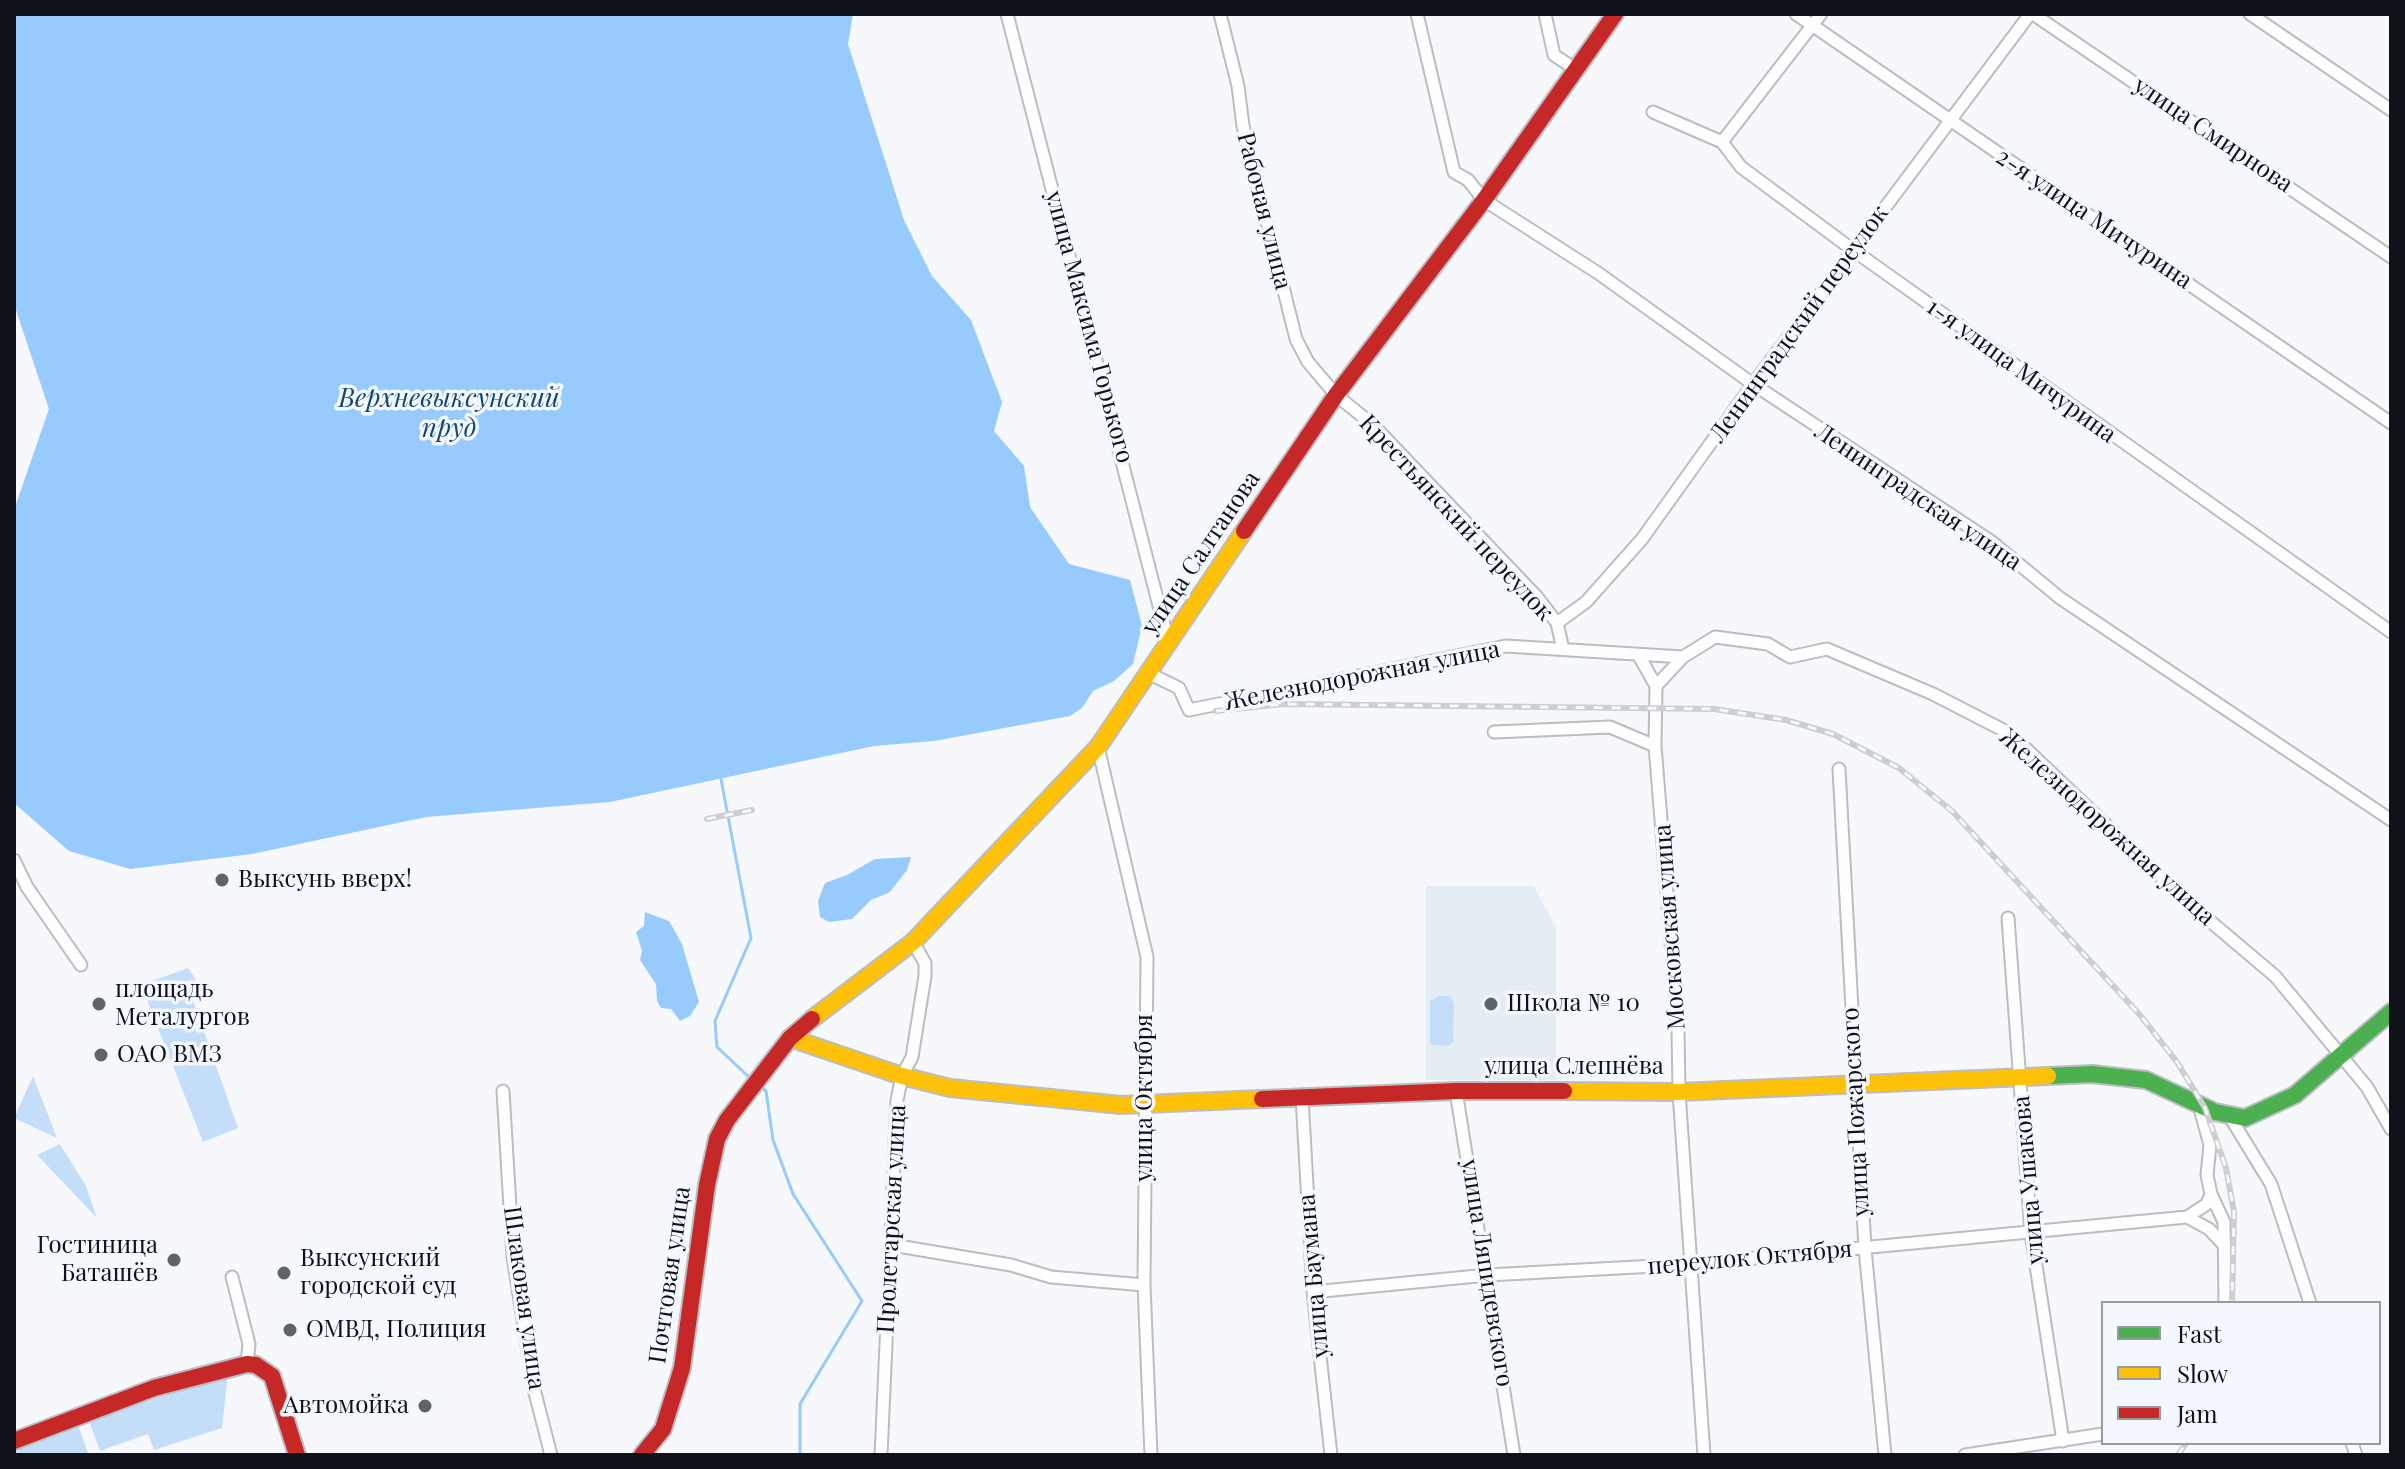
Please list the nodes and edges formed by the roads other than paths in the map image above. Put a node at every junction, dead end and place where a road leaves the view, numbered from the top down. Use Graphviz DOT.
graph roads {
  1 [pos="1007,14"];
  2 [pos="1220,14"];
  3 [pos="1417,14"];
  4 [pos="1545,14"];
  5 [pos="1615,14"];
  6 [pos="1796,14"];
  7 [pos="1821,14"];
  8 [pos="2031,14"];
  9 [pos="2250,14"];
  10 [pos="1812,25"];
  11 [pos="1575,69"];
  12 [pos="2391,110"];
  13 [pos="1653,112"];
  14 [pos="1949,120"];
  15 [pos="1722,142"];
  16 [pos="1484,200"];
  17 [pos="1853,250"];
  18 [pos="2391,257"];
  19 [pos="1753,384"];
  20 [pos="1336,395"];
  21 [pos="2391,423"];
  22 [pos="1557,623"];
  23 [pos="2391,632"];
  24 [pos="1168,641"];
  25 [pos="1563,649"];
  26 [pos="1639,656"];
  27 [pos="1683,657"];
  28 [pos="1150,674"];
  29 [pos="1656,686"];
  30 [pos="1494,732"];
  31 [pos="1655,746"];
  32 [pos="1098,747"];
  33 [pos="1839,769"];
  34 [pos="2391,820"];
  35 [pos="14,860"];
  36 [pos="14,886"];
  37 [pos="27,887"];
  38 [pos="2008,918"];
  39 [pos="913,942"];
  40 [pos="81,965"];
  41 [pos="2391,1012"];
  42 [pos="790,1038"];
  43 [pos="2340,1057"];
  44 [pos="768,1065"];
  45 [pos="902,1076"];
  46 [pos="2020,1077"];
  47 [pos="1854,1084"];
  48 [pos="503,1091"];
  49 [pos="1456,1091"];
  50 [pos="1679,1092"];
  51 [pos="1302,1097"];
  52 [pos="1144,1105"];
  53 [pos="2199,1105"];
  54 [pos="2230,1117"];
  55 [pos="2391,1129"];
  56 [pos="2211,1194"];
  57 [pos="2187,1217"];
  58 [pos="2031,1233"];
  59 [pos="892,1245"];
  60 [pos="2225,1246"];
  61 [pos="1865,1249"];
  62 [pos="1692,1264"];
  63 [pos="1488,1275"];
  64 [pos="232,1277"];
  65 [pos="1144,1285"];
  66 [pos="1313,1292"];
  67 [pos="2225,1301"];
  68 [pos="2309,1301"];
  69 [pos="247,1364"];
  70 [pos="2101,1434"];
  71 [pos="18,1437"];
  72 [pos="2063,1441"];
  73 [pos="297,1455"];
  74 [pos="551,1455"];
  75 [pos="642,1455"];
  76 [pos="881,1455"];
  77 [pos="1151,1455"];
  78 [pos="1331,1455"];
  79 [pos="1514,1455"];
  80 [pos="1704,1455"];
  81 [pos="1885,1455"];
  82 [pos="1965,1455"];
  1 -- 24 [label="street, улица Максима Горького"];
  2 -- 20 [label="street, Рабочая улица"];
  3 -- 16 [label="street, Ленинградская улица"];
  4 -- 11 [label="street"];
  5 -- 11 [label="street, улица Салтанова"];
  6 -- 10 [label="street, 2-я улица Мичурина"];
  7 -- 10 [label="street"];
  8 -- 14 [label="street, Ленинградский переулок"];
  8 -- 18 [label="street, улица Смирнова"];
  9 -- 12 [label="street"];
  10 -- 14 [label="street, 2-я улица Мичурина"];
  10 -- 15 [label="street"];
  11 -- 16 [label="street, улица Салтанова"];
  13 -- 15 [label="street, 1-я улица Мичурина"];
  14 -- 17 [label="street, Ленинградский переулок"];
  14 -- 21 [label="street, 2-я улица Мичурина"];
  15 -- 17 [label="street, 1-я улица Мичурина"];
  16 -- 19 [label="street, Ленинградская улица"];
  16 -- 20 [label="street, улица Салтанова"];
  17 -- 19 [label="street, Ленинградский переулок"];
  17 -- 23 [label="street, 1-я улица Мичурина"];
  19 -- 22 [label="street, Ленинградский переулок"];
  19 -- 34 [label="street, Ленинградская улица"];
  20 -- 22 [label="street, Крестьянский переулок"];
  20 -- 24 [label="street, улица Салтанова"];
  22 -- 25 [label="street, Крестьянский переулок"];
  24 -- 28 [label="street, улица Салтанова"];
  25 -- 26 [label="street, Железнодорожная улица"];
  25 -- 28 [label="street, Железнодорожная улица"];
  26 -- 27 [label="street, Железнодорожная улица"];
  26 -- 29 [label="street"];
  27 -- 29 [label="street"];
  27 -- 43 [label="street, Железнодорожная улица"];
  28 -- 32 [label="street, улица Салтанова"];
  29 -- 31 [label="street, Московская улица"];
  30 -- 31 [label="street"];
  31 -- 50 [label="street, Московская улица"];
  32 -- 39 [label="street, улица Салтанова"];
  32 -- 52 [label="street, улица Октября"];
  33 -- 47 [label="street, улица Пожарского"];
  35 -- 37 [label="street"];
  36 -- 37 [label="street"];
  37 -- 40 [label="street"];
  38 -- 46 [label="street, улица Ушакова"];
  39 -- 42 [label="street, улица Салтанова"];
  39 -- 45 [label="street, Пролетарская улица"];
  41 -- 43 [label="street"];
  42 -- 44 [label="street, улица Салтанова"];
  42 -- 45 [label="street, улица Слепнёва"];
  43 -- 54 [label="street"];
  43 -- 55 [label="street, Железнодорожная улица"];
  44 -- 75 [label="street, Почтовая улица"];
  45 -- 52 [label="street, улица Слепнёва"];
  45 -- 59 [label="street, Пролетарская улица"];
  46 -- 47 [label="street, улица Слепнёва"];
  46 -- 53 [label="street, улица Слепнёва"];
  46 -- 58 [label="street, улица Ушакова"];
  47 -- 50 [label="street, улица Слепнёва"];
  47 -- 61 [label="street, улица Пожарского"];
  48 -- 74 [label="street, Шлаковая улица"];
  49 -- 50 [label="street, улица Слепнёва"];
  49 -- 51 [label="street, улица Слепнёва"];
  49 -- 63 [label="street, улица Ляпидевского"];
  50 -- 62 [label="street, Московская улица"];
  51 -- 52 [label="street, улица Слепнёва"];
  51 -- 66 [label="street, улица Баумана"];
  52 -- 65 [label="street, улица Октября"];
  53 -- 54 [label="street, улица Слепнёва"];
  53 -- 56 [label="street"];
  54 -- 68 [label="street"];
  56 -- 57 [label="street"];
  56 -- 60 [label="street"];
  57 -- 58 [label="street, переулок Октября"];
  57 -- 60 [label="street"];
  58 -- 61 [label="street, переулок Октября"];
  58 -- 72 [label="street, улица Ушакова"];
  59 -- 65 [label="street"];
  59 -- 76 [label="street, Пролетарская улица"];
  60 -- 67 [label="street"];
  61 -- 62 [label="street, переулок Октября"];
  61 -- 81 [label="street, улица Пожарского"];
  62 -- 63 [label="street, переулок Октября"];
  62 -- 80 [label="street, Московская улица"];
  63 -- 66 [label="street, переулок Октября"];
  63 -- 79 [label="street, улица Ляпидевского"];
  64 -- 69 [label="street"];
  65 -- 77 [label="street, улица Октября"];
  66 -- 78 [label="street, улица Баумана"];
  69 -- 71 [label="street"];
  69 -- 73 [label="street"];
  70 -- 72 [label="street"];
  72 -- 82 [label="street"];
}
